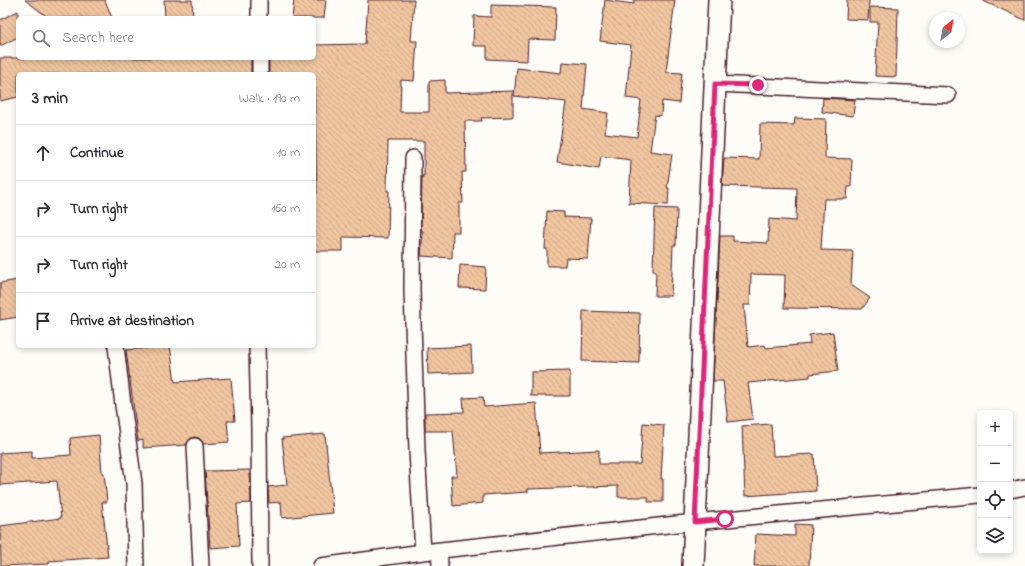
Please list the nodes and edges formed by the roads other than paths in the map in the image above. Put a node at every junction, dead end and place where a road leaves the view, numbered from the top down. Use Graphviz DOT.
graph roads {
  1 [pos="259,0"];
  2 [pos="719,0"];
  3 [pos="259,16"];
  4 [pos="260,60"];
  5 [pos="260,72"];
  6 [pos="715,84"];
  7 [pos="948,95"];
  8 [pos="413,158"];
  9 [pos="116,348"];
  10 [pos="256,348"];
  11 [pos="195,446"];
  12 [pos="1025,487"];
  13 [pos="1013,489"];
  14 [pos="977,496"];
  15 [pos="695,522"];
  16 [pos="423,552"];
  17 [pos="439,559"];
  18 [pos="136,566"];
  19 [pos="201,566"];
  20 [pos="260,566"];
  21 [pos="321,566"];
  22 [pos="693,566"];
  1 -- 3 [label="street"];
  2 -- 6 [label="main road"];
  4 -- 5 [label="street"];
  6 -- 7 [label="street"];
  6 -- 15 [label="main road"];
  8 -- 16 [label="street"];
  9 -- 18 [label="street"];
  10 -- 20 [label="street"];
  11 -- 19 [label="street"];
  12 -- 13 [label="street"];
  14 -- 15 [label="street"];
  15 -- 17 [label="street"];
  15 -- 22 [label="main road"];
  16 -- 17 [label="street"];
  16 -- 21 [label="street"];
}
